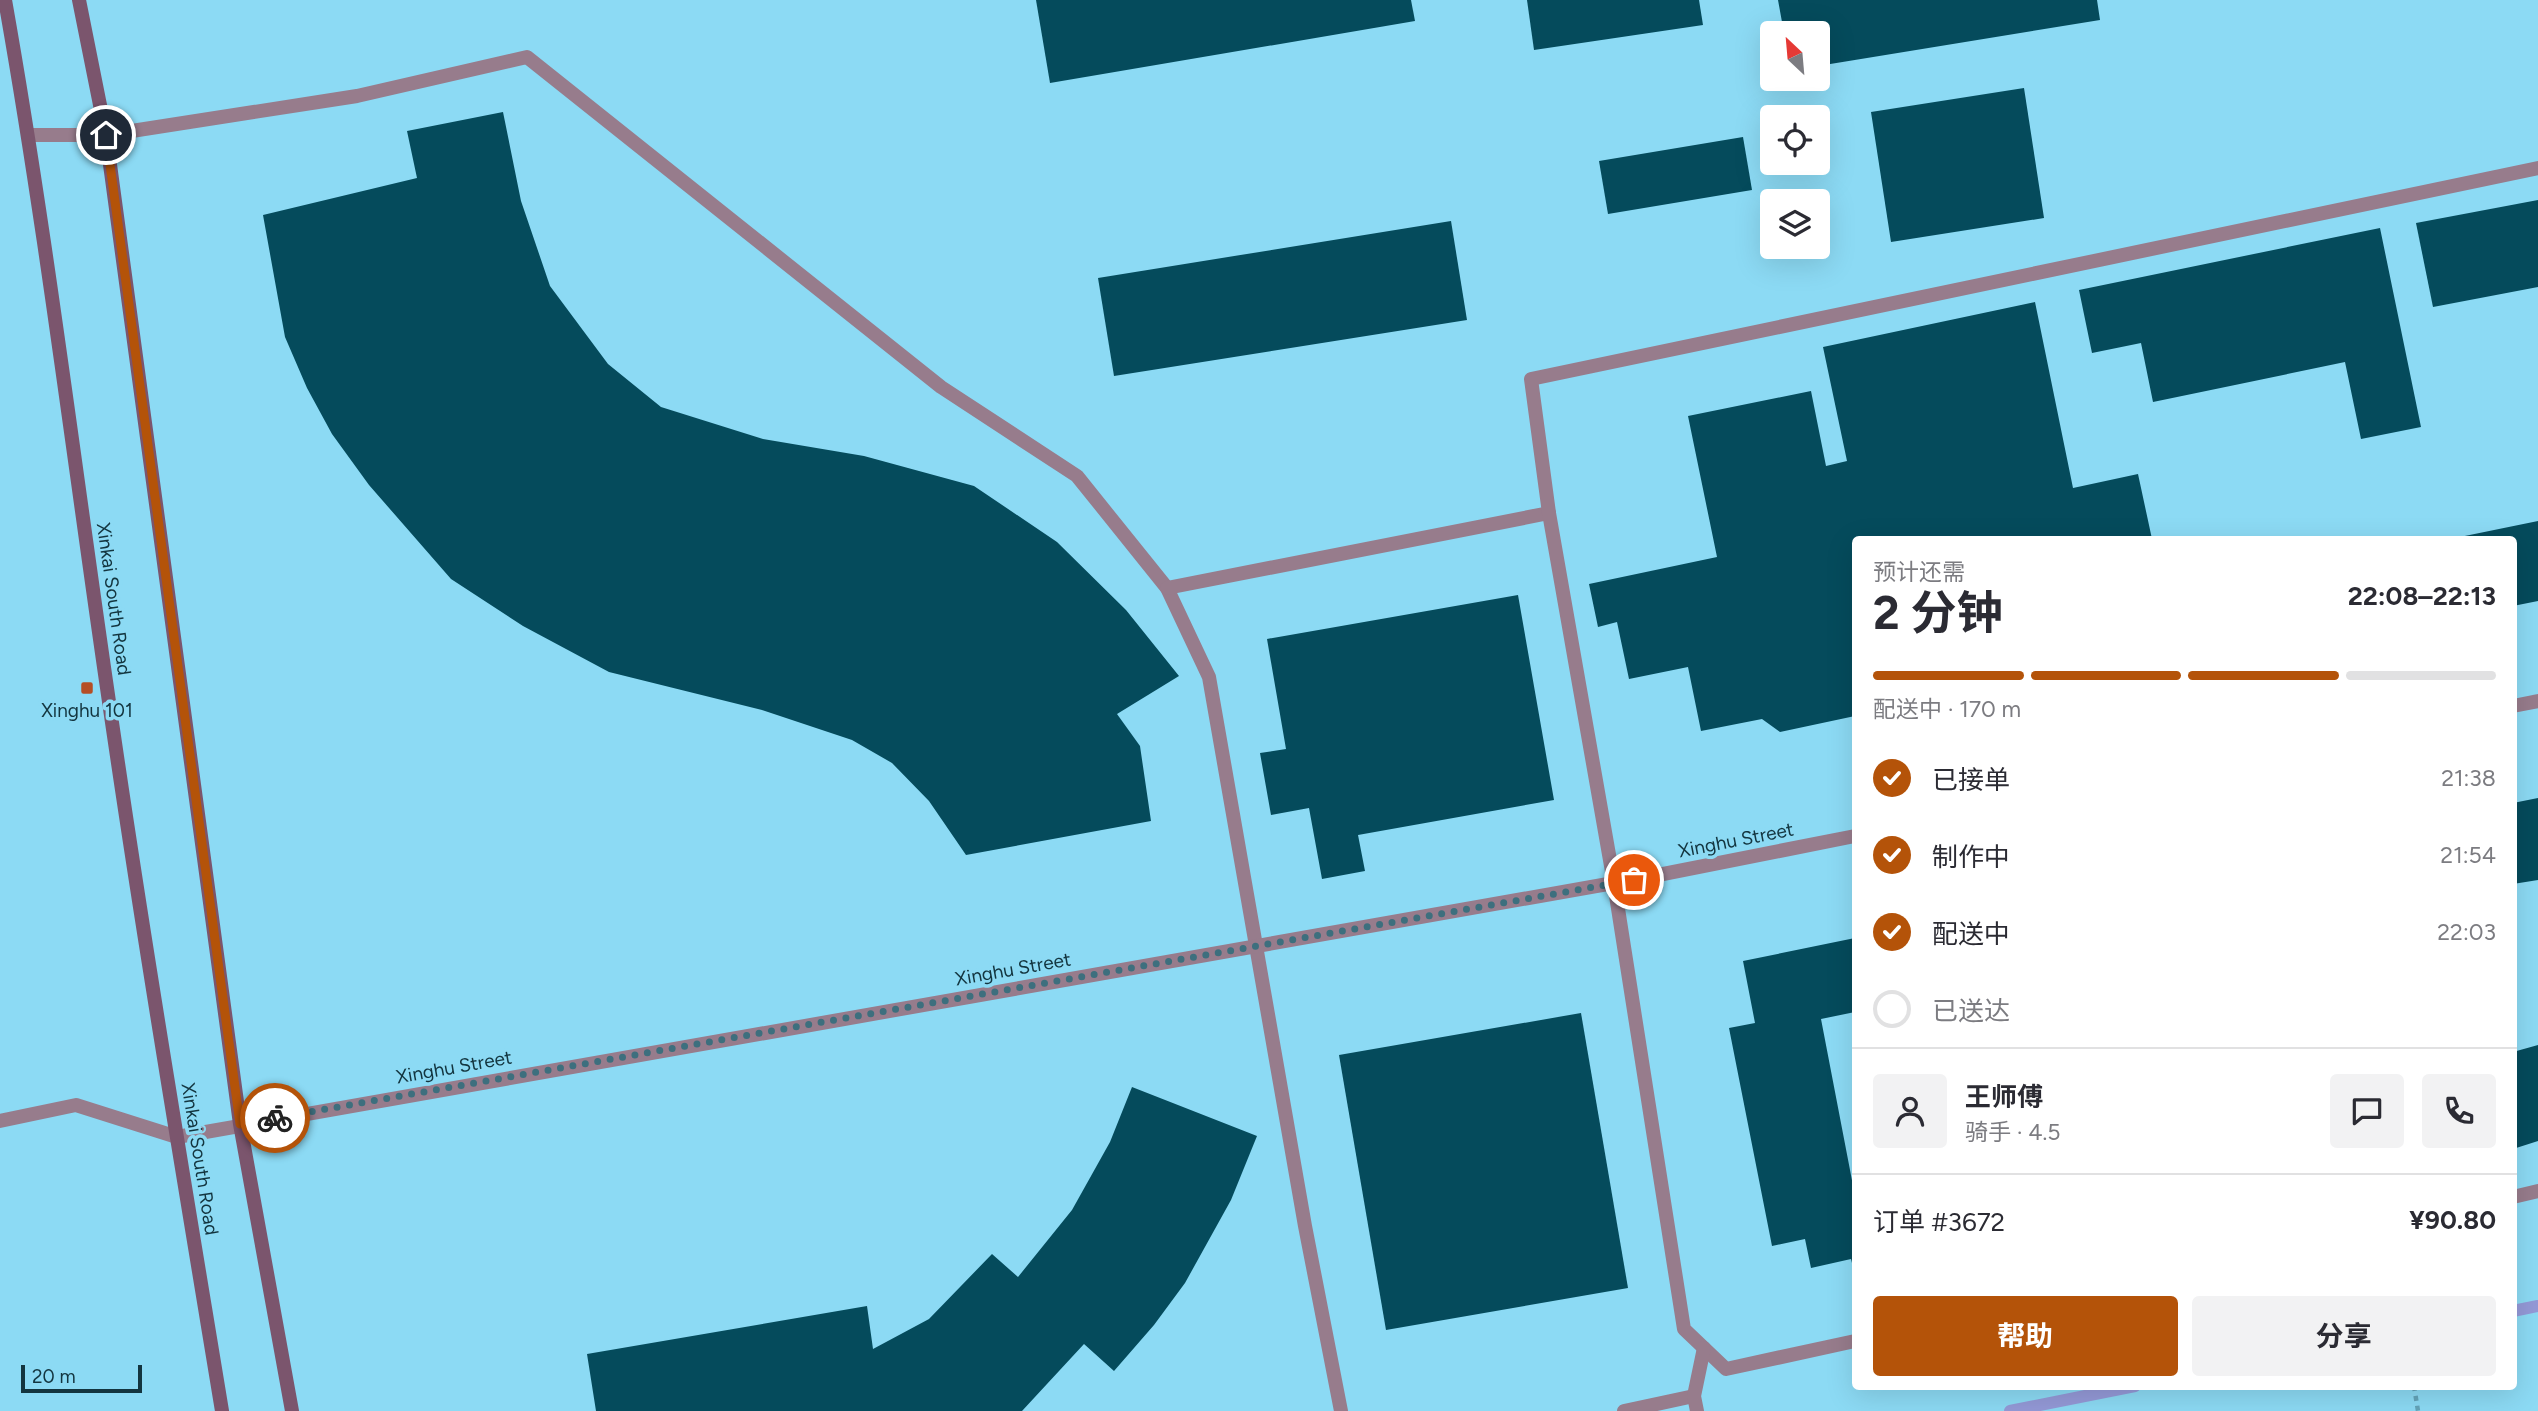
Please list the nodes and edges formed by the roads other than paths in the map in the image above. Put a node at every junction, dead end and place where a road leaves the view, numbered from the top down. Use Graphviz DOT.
graph roads {
  1 [pos="5,0"];
  2 [pos="79,0"];
  3 [pos="29,135"];
  4 [pos="106,135"];
  5 [pos="2538,168"];
  6 [pos="1549,513"];
  7 [pos="1167,588"];
  8 [pos="2538,701"];
  9 [pos="2517,705"];
  10 [pos="1852,837"];
  11 [pos="1615,883"];
  12 [pos="1256,946"];
  13 [pos="0,1121"];
  14 [pos="240,1124"];
  15 [pos="177,1137"];
  16 [pos="2538,1191"];
  17 [pos="2517,1196"];
  18 [pos="1852,1342"];
  19 [pos="1704,1348"];
  20 [pos="1694,1396"];
  21 [pos="222,1411"];
  22 [pos="292,1411"];
  23 [pos="1341,1411"];
  24 [pos="1624,1411"];
  25 [pos="1698,1411"];
  1 -- 3 [label="main road, Xinkai South Road"];
  2 -- 4 [label="main road"];
  3 -- 4 [label="street"];
  3 -- 15 [label="main road, Xinkai South Road"];
  4 -- 7 [label="street"];
  4 -- 14 [label="main road"];
  5 -- 6 [label="street"];
  6 -- 7 [label="street"];
  6 -- 11 [label="street"];
  7 -- 12 [label="street"];
  8 -- 9 [label="street"];
  10 -- 11 [label="street, Xinghu Street"];
  11 -- 12 [label="street, Xinghu Street"];
  11 -- 19 [label="street"];
  12 -- 14 [label="street, Xinghu Street"];
  12 -- 23 [label="street"];
  13 -- 15 [label="street"];
  14 -- 15 [label="street, Xinghu Street"];
  14 -- 22 [label="main road"];
  15 -- 21 [label="main road, Xinkai South Road"];
  16 -- 17 [label="street"];
  18 -- 19 [label="street"];
  19 -- 20 [label="street"];
  20 -- 24 [label="street"];
  20 -- 25 [label="street"];
}
